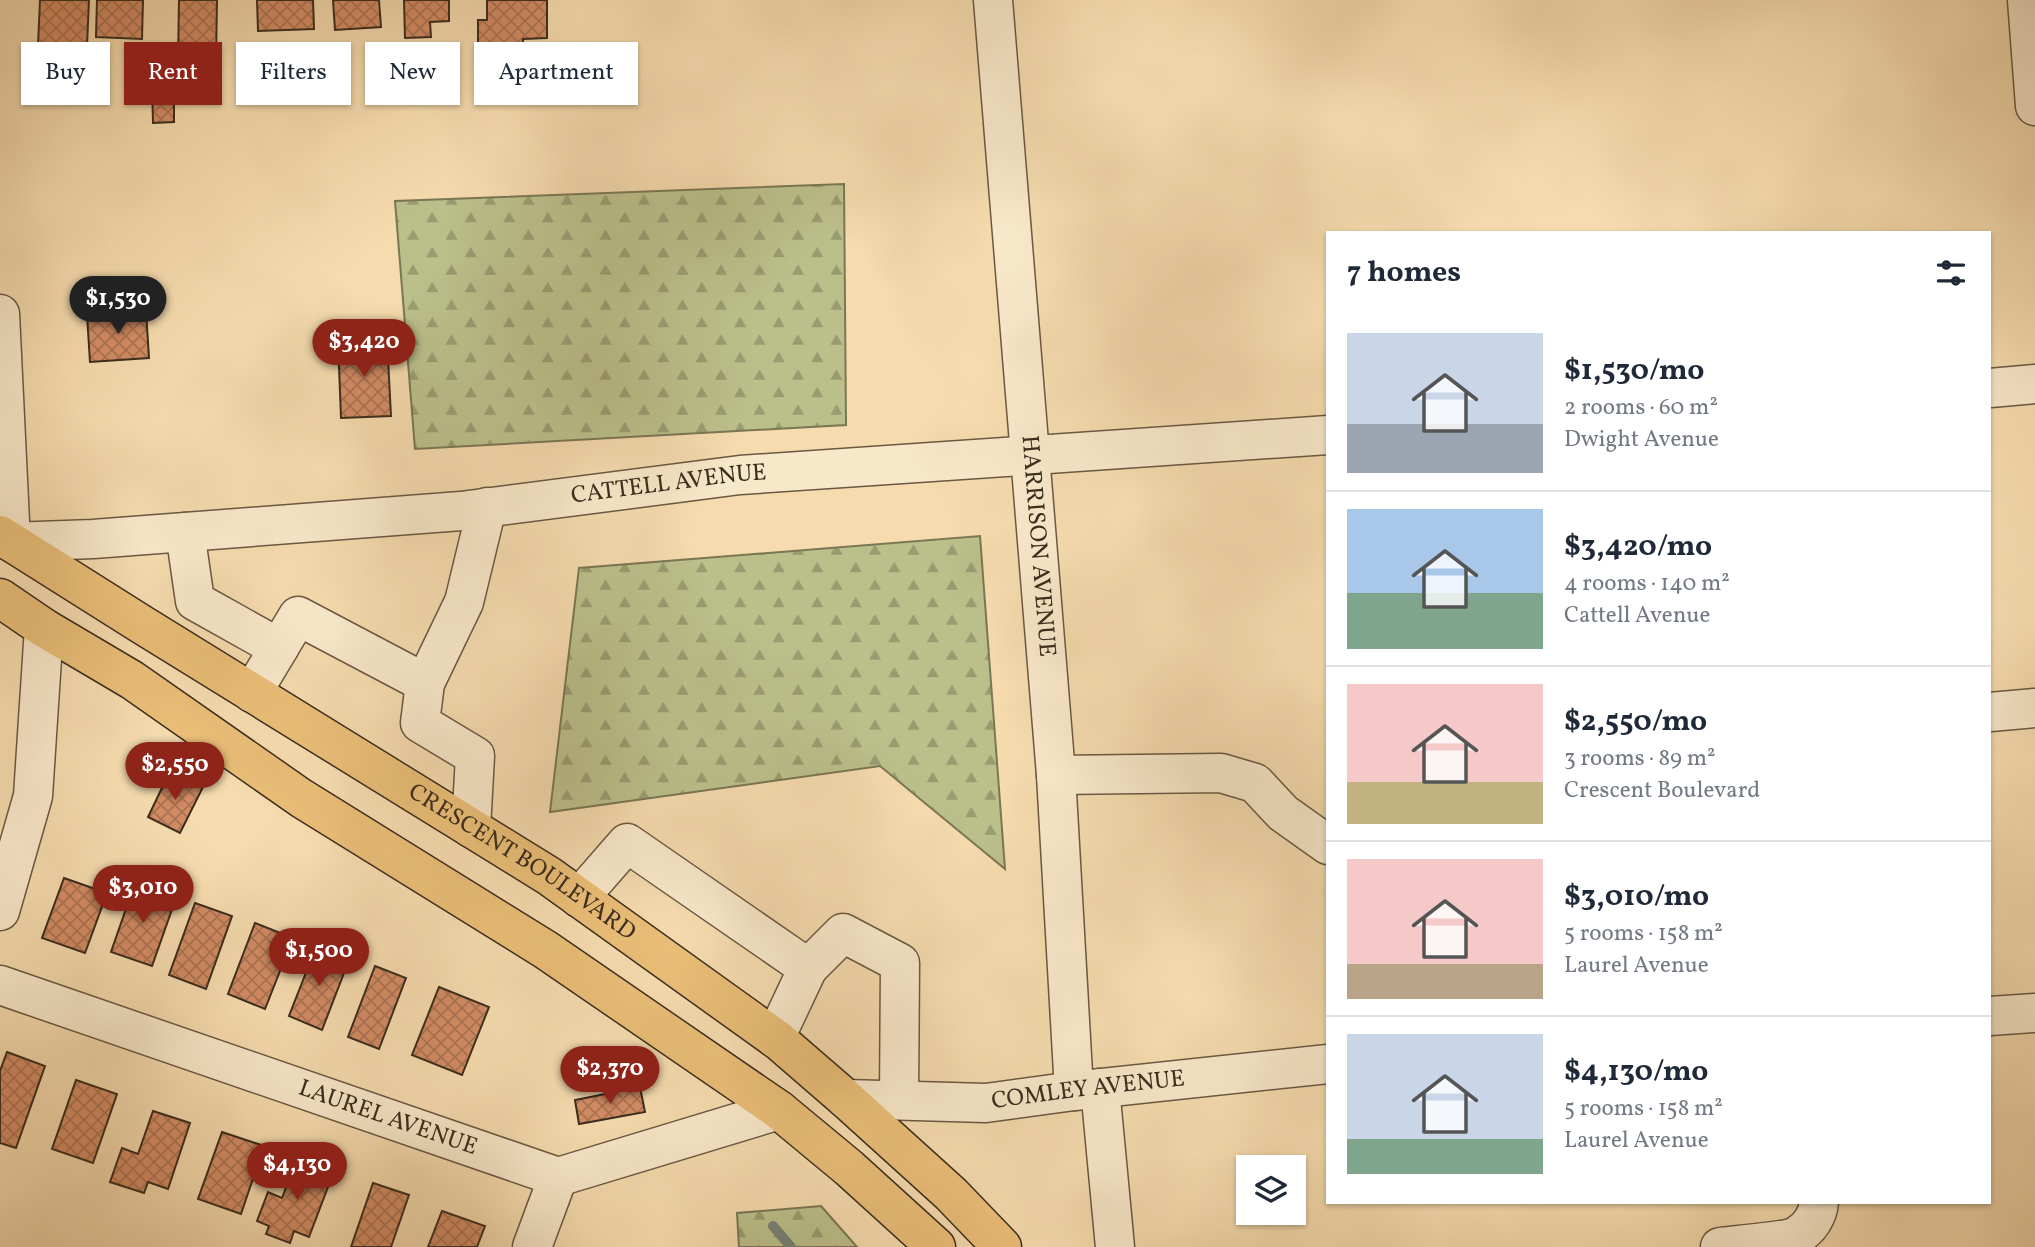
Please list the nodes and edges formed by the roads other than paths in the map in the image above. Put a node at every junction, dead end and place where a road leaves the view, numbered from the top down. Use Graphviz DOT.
graph roads {
  1 [pos="993,0"];
  2 [pos="2027,0"];
  3 [pos="2035,106"];
  4 [pos="0,314"];
  5 [pos="2035,384"];
  6 [pos="1991,388"];
  7 [pos="1326,435"];
  8 [pos="1029,455"];
  9 [pos="487,508"];
  10 [pos="185,533"];
  11 [pos="5,538"];
  12 [pos="0,598"];
  13 [pos="44,628"];
  14 [pos="279,648"];
  15 [pos="425,683"];
  16 [pos="252,693"];
  17 [pos="2035,708"];
  18 [pos="1991,712"];
  19 [pos="1056,775"];
  20 [pos="471,828"];
  21 [pos="1326,844"];
  22 [pos="579,898"];
  23 [pos="0,911"];
  24 [pos="808,968"];
  25 [pos="0,985"];
  26 [pos="2035,1013"];
  27 [pos="1991,1016"];
  28 [pos="775,1038"];
  29 [pos="1326,1064"];
  30 [pos="1087,1090"];
  31 [pos="846,1098"];
  32 [pos="899,1100"];
  33 [pos="779,1110"];
  34 [pos="558,1177"];
  35 [pos="1819,1204"];
  36 [pos="532,1247"];
  37 [pos="936,1247"];
  38 [pos="1002,1247"];
  39 [pos="1115,1247"];
  40 [pos="1720,1247"];
  1 -- 8 [label="street, HARRISON AVENUE"];
  2 -- 3 [label="street"];
  4 -- 11 [label="street"];
  5 -- 6 [label="street"];
  7 -- 8 [label="street, CATTELL AVENUE"];
  8 -- 9 [label="street, CATTELL AVENUE"];
  8 -- 19 [label="street, HARRISON AVENUE"];
  9 -- 10 [label="street, CATTELL AVENUE"];
  9 -- 15 [label="street"];
  10 -- 11 [label="street, CATTELL AVENUE"];
  10 -- 14 [label="street"];
  11 -- 16 [label="highway, CRESCENT BOULEVARD"];
  12 -- 13 [label="highway"];
  13 -- 23 [label="street"];
  13 -- 33 [label="highway"];
  14 -- 15 [label="street"];
  14 -- 16 [label="street"];
  15 -- 20 [label="street"];
  16 -- 20 [label="highway, CRESCENT BOULEVARD"];
  17 -- 18 [label="street"];
  19 -- 21 [label="street"];
  19 -- 30 [label="street, HARRISON AVENUE"];
  20 -- 22 [label="highway, CRESCENT BOULEVARD"];
  22 -- 24 [label="street"];
  22 -- 28 [label="highway, CRESCENT BOULEVARD"];
  24 -- 28 [label="street"];
  24 -- 32 [label="street"];
  25 -- 34 [label="street, LAUREL AVENUE"];
  26 -- 27 [label="street"];
  28 -- 31 [label="highway, CRESCENT BOULEVARD"];
  29 -- 30 [label="street, COMLEY AVENUE"];
  30 -- 32 [label="street, COMLEY AVENUE"];
  30 -- 39 [label="street, HARRISON AVENUE"];
  31 -- 32 [label="street, COMLEY AVENUE"];
  31 -- 38 [label="highway, CRESCENT BOULEVARD"];
  33 -- 34 [label="street"];
  33 -- 37 [label="highway"];
  34 -- 36 [label="street"];
  35 -- 40 [label="street"];
}
